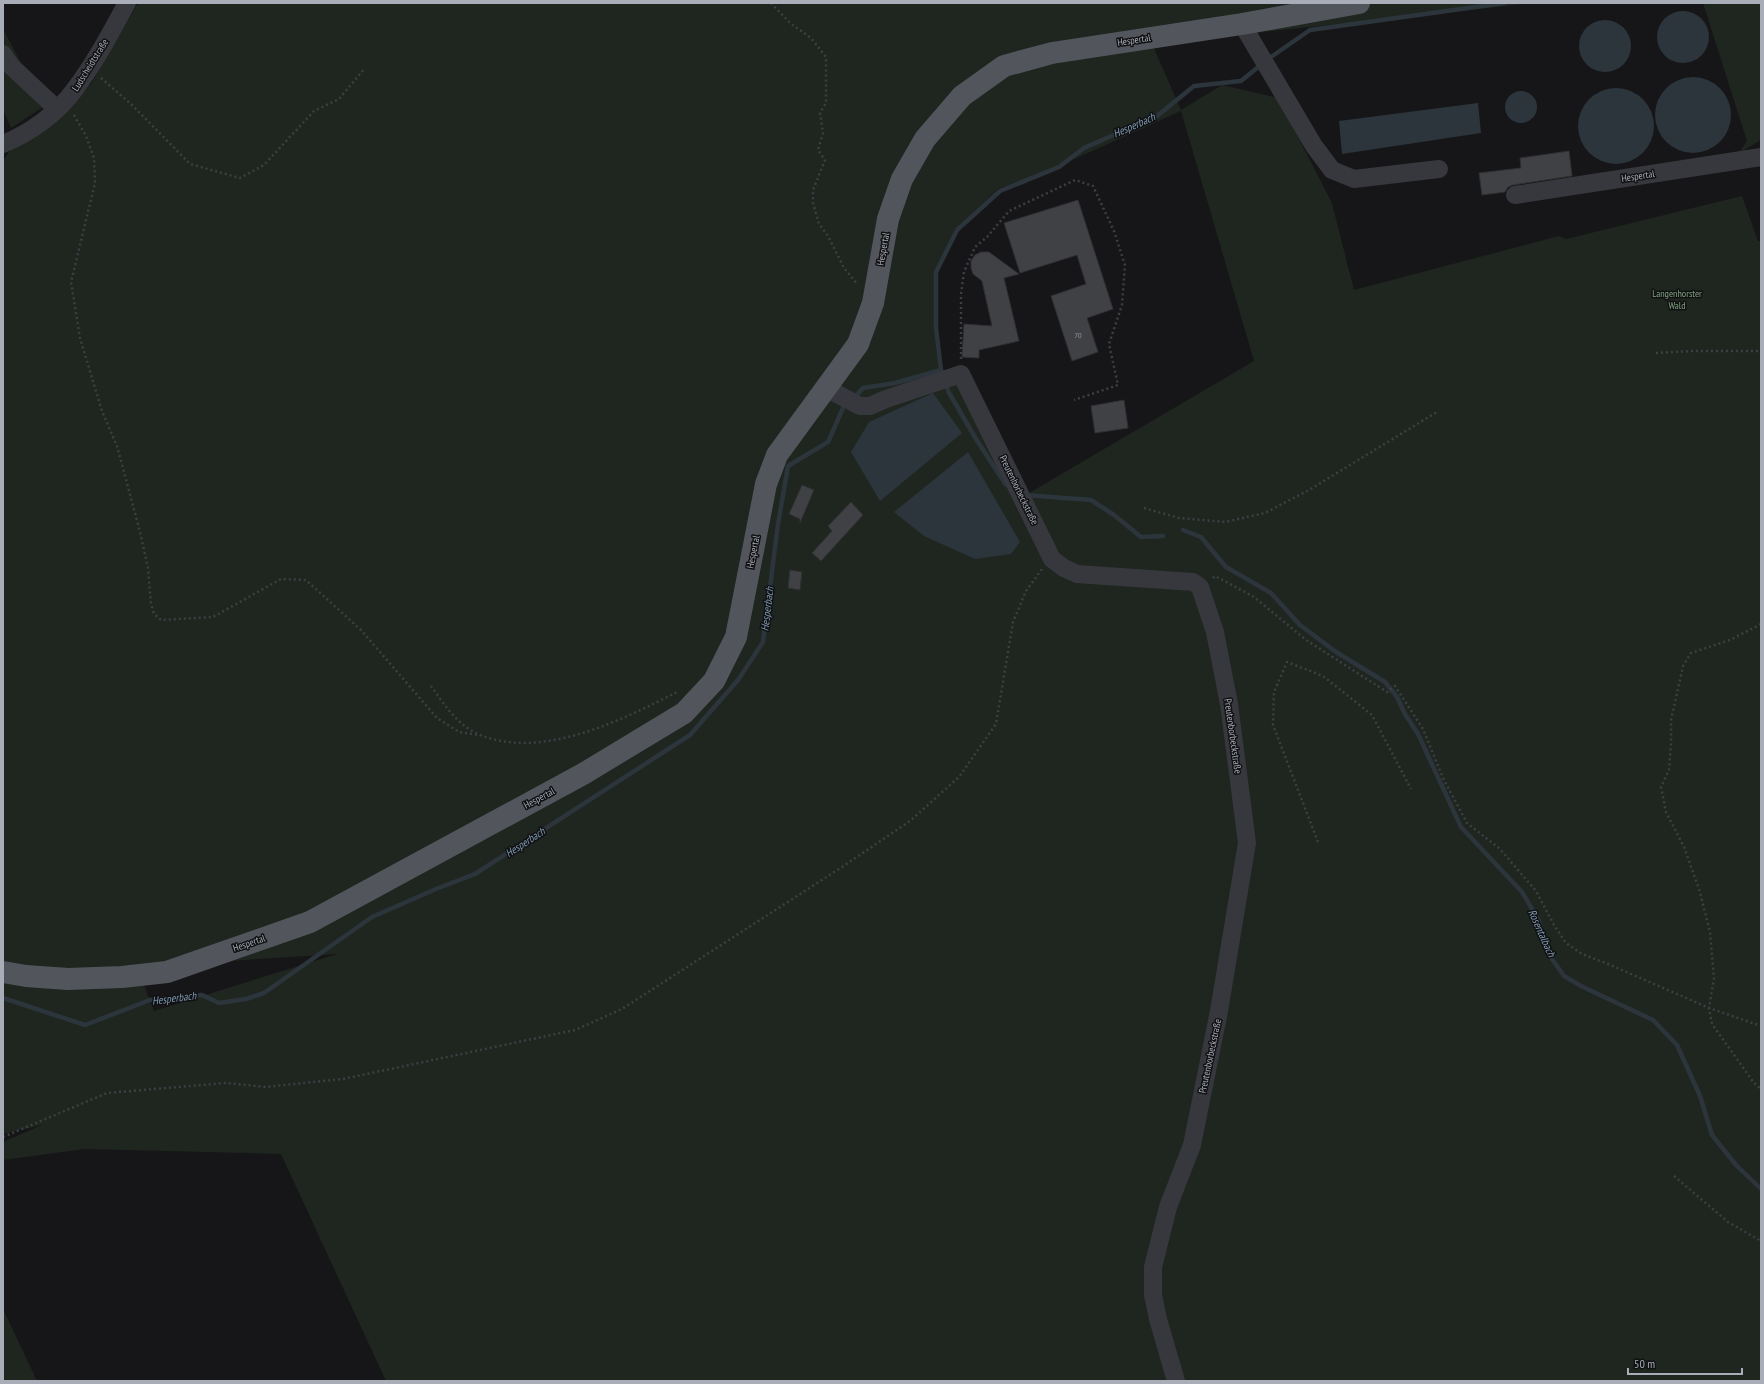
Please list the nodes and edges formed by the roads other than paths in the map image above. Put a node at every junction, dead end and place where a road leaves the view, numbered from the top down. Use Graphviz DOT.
graph roads {
  1 [pos="128,3"];
  2 [pos="1359,3"];
  3 [pos="1242,24"];
  4 [pos="3,54"];
  5 [pos="60,106"];
  6 [pos="3,144"];
  7 [pos="1761,157"];
  8 [pos="1439,169"];
  9 [pos="1515,195"];
  10 [pos="826,388"];
  11 [pos="3,972"];
  12 [pos="1176,1381"];
  1 -- 5 [label="street, Ludscheidtstraße"];
  2 -- 3 [label="main road, Hespertal"];
  3 -- 8 [label="street"];
  3 -- 10 [label="main road, Hespertal"];
  4 -- 5 [label="street"];
  5 -- 6 [label="street, Ludscheidtstraße"];
  7 -- 9 [label="street, Hespertal"];
  10 -- 11 [label="main road, Hespertal"];
  10 -- 12 [label="street, Preutenborbeckstraße"];
}
